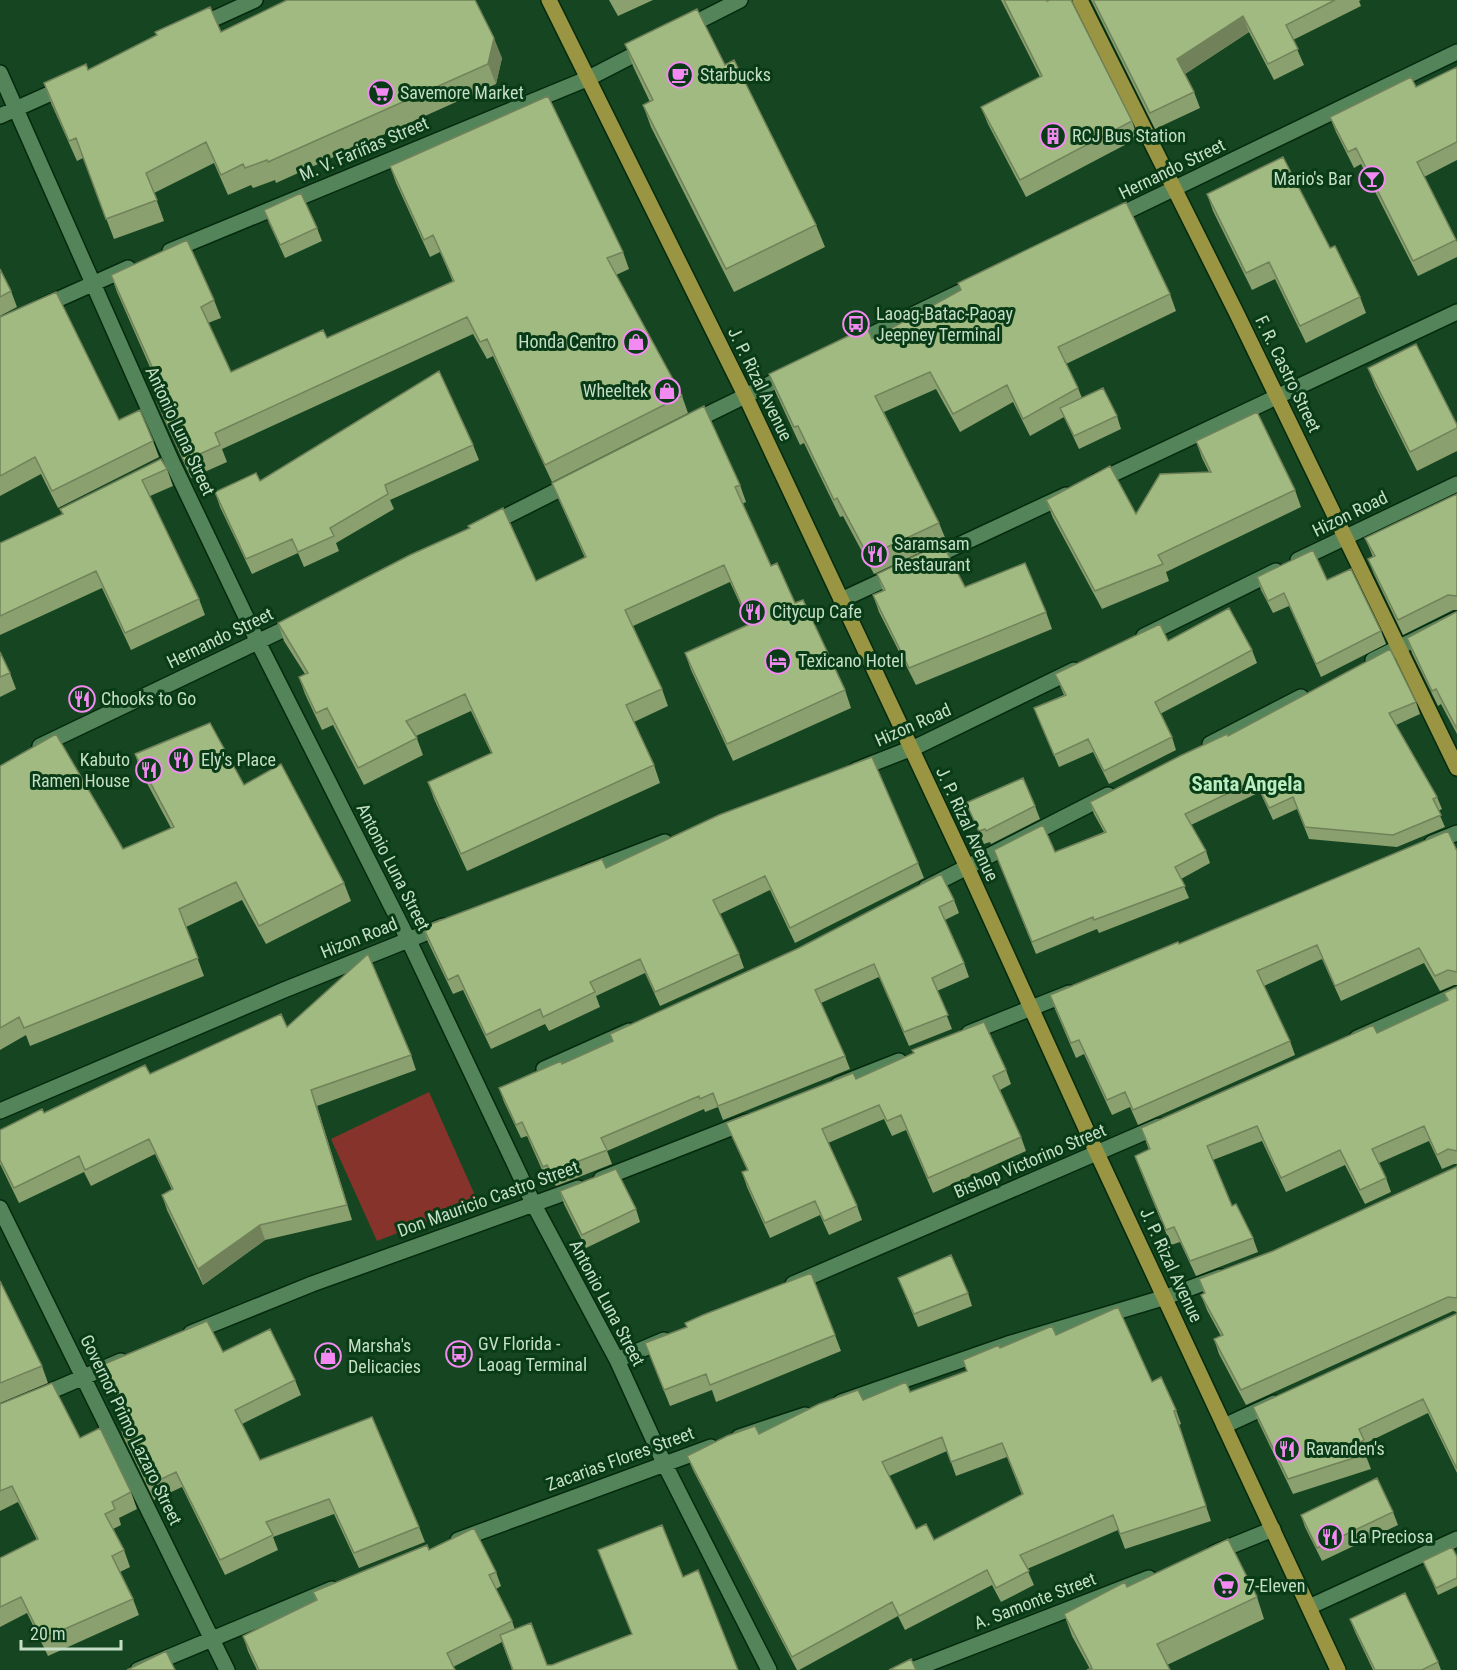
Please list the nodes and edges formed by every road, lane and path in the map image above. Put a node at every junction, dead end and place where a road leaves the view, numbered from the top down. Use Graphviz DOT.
graph roads {
  1 [pos="255,0"];
  2 [pos="549,0"];
  3 [pos="740,0"];
  4 [pos="1080,0"];
  5 [pos="186,32"];
  6 [pos="1457,52"];
  7 [pos="0,73"];
  8 [pos="589,78"];
  9 [pos="81,79"];
  10 [pos="17,109"];
  11 [pos="0,116"];
  12 [pos="1174,189"];
  13 [pos="1098,226"];
  14 [pos="92,284"];
  15 [pos="970,287"];
  16 [pos="32,311"];
  17 [pos="1457,312"];
  18 [pos="842,349"];
  19 [pos="799,369"];
  20 [pos="745,395"];
  21 [pos="1278,397"];
  22 [pos="675,430"];
  23 [pos="172,462"];
  24 [pos="156,470"];
  25 [pos="590,474"];
  26 [pos="1457,484"];
  27 [pos="473,533"];
  28 [pos="1345,537"];
  29 [pos="841,600"];
  30 [pos="314,614"];
  31 [pos="1457,619"];
  32 [pos="258,642"];
  33 [pos="1130,642"];
  34 [pos="1399,647"];
  35 [pos="1088,663"];
  36 [pos="1359,668"];
  37 [pos="1316,689"];
  38 [pos="910,749"];
  39 [pos="1199,749"];
  40 [pos="21,755"];
  41 [pos="1457,768"];
  42 [pos="839,776"];
  43 [pos="1124,787"];
  44 [pos="1457,833"];
  45 [pos="683,836"];
  46 [pos="1421,848"];
  47 [pos="967,867"];
  48 [pos="571,878"];
  49 [pos="910,896"];
  50 [pos="459,920"];
  51 [pos="408,939"];
  52 [pos="1083,987"];
  53 [pos="1457,994"];
  54 [pos="1031,1009"];
  55 [pos="638,1027"];
  56 [pos="952,1040"];
  57 [pos="1348,1042"];
  58 [pos="918,1053"];
  59 [pos="532,1074"];
  60 [pos="500,1088"];
  61 [pos="819,1093"];
  62 [pos="484,1096"];
  63 [pos="0,1111"];
  64 [pos="763,1115"];
  65 [pos="1172,1120"];
  66 [pos="1097,1153"];
  67 [pos="534,1205"];
  68 [pos="0,1208"];
  69 [pos="1240,1270"];
  70 [pos="780,1290"];
  71 [pos="1166,1297"];
  72 [pos="682,1332"];
  73 [pos="181,1337"];
  74 [pos="137,1355"];
  75 [pos="617,1360"];
  76 [pos="82,1377"];
  77 [pos="1286,1398"];
  78 [pos="0,1413"];
  79 [pos="1224,1426"];
  80 [pos="664,1463"];
  81 [pos="1273,1529"];
  82 [pos="1457,1539"];
  83 [pos="438,1547"];
  84 [pos="1198,1559"];
  85 [pos="1165,1572"];
  86 [pos="342,1586"];
  87 [pos="1309,1607"];
  88 [pos="212,1638"];
  89 [pos="138,1670"];
  90 [pos="227,1670"];
  91 [pos="770,1670"];
  92 [pos="912,1670"];
  93 [pos="1338,1670"];
  1 -- 5 [label="street"];
  2 -- 8 [label="main road, J. P. Rizal Avenue"];
  3 -- 8 [label="street, M. V. Fariñas Street"];
  4 -- 12 [label="main road, F. R. Castro Street"];
  6 -- 12 [label="street, Hernando Street"];
  7 -- 10 [label="street, Antonio Luna Street"];
  8 -- 14 [label="street, M. V. Fariñas Street"];
  8 -- 20 [label="main road, J. P. Rizal Avenue"];
  9 -- 10 [label="street"];
  10 -- 11 [label="street"];
  10 -- 14 [label="street, Antonio Luna Street"];
  12 -- 13 [label="street, Hernando Street"];
  12 -- 21 [label="main road, F. R. Castro Street"];
  14 -- 16 [label="street, M. V. Fariñas Street"];
  14 -- 23 [label="street, Antonio Luna Street"];
  15 -- 18 [label="street"];
  17 -- 21 [label="street"];
  19 -- 20 [label="street"];
  20 -- 22 [label="street"];
  20 -- 29 [label="main road, J. P. Rizal Avenue"];
  21 -- 28 [label="main road, F. R. Castro Street"];
  21 -- 29 [label="street"];
  23 -- 24 [label="street"];
  23 -- 32 [label="street, Antonio Luna Street"];
  25 -- 27 [label="street"];
  26 -- 28 [label="street, Hizon Road"];
  28 -- 33 [label="street, Hizon Road"];
  28 -- 34 [label="main road, F. R. Castro Street"];
  29 -- 38 [label="main road, J. P. Rizal Avenue"];
  30 -- 32 [label="street, Hernando Street"];
  31 -- 34 [label="street"];
  32 -- 40 [label="street, Hernando Street"];
  32 -- 51 [label="street, Antonio Luna Street"];
  34 -- 36 [label="street"];
  34 -- 41 [label="main road, F. R. Castro Street"];
  35 -- 38 [label="street, Hizon Road"];
  37 -- 39 [label="street"];
  38 -- 42 [label="street, Hizon Road"];
  38 -- 47 [label="main road, J. P. Rizal Avenue"];
  43 -- 47 [label="street"];
  44 -- 46 [label="street"];
  45 -- 48 [label="street"];
  47 -- 49 [label="street"];
  47 -- 54 [label="main road, J. P. Rizal Avenue"];
  50 -- 51 [label="street, Hizon Road"];
  51 -- 62 [label="street, Antonio Luna Street"];
  51 -- 63 [label="street, Hizon Road"];
  52 -- 54 [label="street"];
  53 -- 57 [label="street"];
  54 -- 56 [label="street"];
  54 -- 66 [label="main road, J. P. Rizal Avenue"];
  55 -- 59 [label="street"];
  58 -- 61 [label="street"];
  60 -- 62 [label="street"];
  62 -- 67 [label="street, Antonio Luna Street"];
  64 -- 67 [label="street, Don Mauricio Castro Street"];
  65 -- 66 [label="street, Bishop Victorino Street"];
  66 -- 70 [label="street, Bishop Victorino Street"];
  66 -- 71 [label="main road, J. P. Rizal Avenue"];
  67 -- 73 [label="street, Don Mauricio Castro Street"];
  67 -- 75 [label="street, Antonio Luna Street"];
  68 -- 76 [label="street, Governor Primo Lazaro Street"];
  69 -- 71 [label="street, Zacarias Flores Street"];
  71 -- 79 [label="main road, J. P. Rizal Avenue"];
  71 -- 80 [label="street, Zacarias Flores Street"];
  72 -- 75 [label="street"];
  74 -- 76 [label="street"];
  75 -- 80 [label="street, Antonio Luna Street"];
  76 -- 78 [label="street"];
  76 -- 88 [label="street, Governor Primo Lazaro Street"];
  77 -- 79 [label="street"];
  79 -- 81 [label="main road, J. P. Rizal Avenue"];
  80 -- 83 [label="street, Zacarias Flores Street"];
  80 -- 91 [label="street, Antonio Luna Street"];
  81 -- 84 [label="street"];
  81 -- 87 [label="main road, J. P. Rizal Avenue"];
  82 -- 87 [label="street"];
  85 -- 92 [label="street, A. Samonte Street"];
  86 -- 88 [label="street"];
  87 -- 93 [label="main road, J. P. Rizal Avenue"];
  88 -- 89 [label="street"];
  88 -- 90 [label="street, Governor Primo Lazaro Street"];
}
